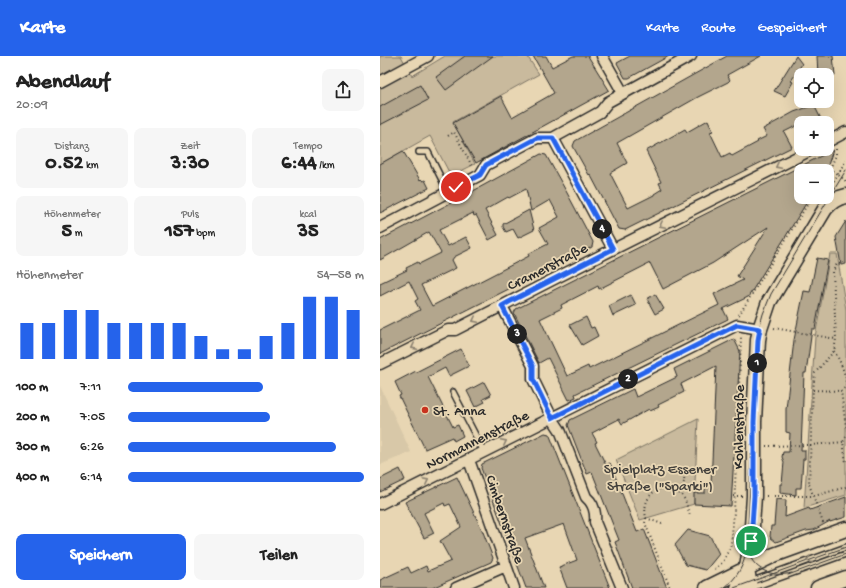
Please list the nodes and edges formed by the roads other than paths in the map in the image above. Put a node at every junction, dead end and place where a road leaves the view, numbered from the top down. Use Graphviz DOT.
graph roads {
  1 [pos="428,56"];
  2 [pos="602,56"];
  3 [pos="691,56"];
  4 [pos="380,82"];
  5 [pos="623,93"];
  6 [pos="846,132"];
  7 [pos="553,138"];
  8 [pos="834,138"];
  9 [pos="418,152"];
  10 [pos="799,156"];
  11 [pos="448,192"];
  12 [pos="846,196"];
  13 [pos="380,228"];
  14 [pos="613,249"];
  15 [pos="502,306"];
  16 [pos="761,327"];
  17 [pos="380,364"];
  18 [pos="453,392"];
  19 [pos="552,418"];
  20 [pos="484,452"];
  21 [pos="469,460"];
  22 [pos="380,504"];
  23 [pos="846,529"];
  24 [pos="846,547"];
  25 [pos="846,554"];
  26 [pos="506,566"];
  27 [pos="747,568"];
  28 [pos="846,578"];
  29 [pos="743,587"];
  30 [pos="456,588"];
  31 [pos="514,588"];
  32 [pos="622,588"];
  33 [pos="706,588"];
  34 [pos="818,588"];
  1 -- 4 [label="street"];
  2 -- 5 [label="street"];
  3 -- 5 [label="street"];
  5 -- 7 [label="street"];
  6 -- 8 [label="street"];
  7 -- 11 [label="street"];
  7 -- 14 [label="street"];
  9 -- 11 [label="lane"];
  10 -- 14 [label="street, Cramerstraße, one-way"];
  11 -- 13 [label="street"];
  12 -- 16 [label="street, Kohlenstraße"];
  14 -- 15 [label="street, Cramerstraße"];
  15 -- 17 [label="street, Cramerstraße, one-way"];
  15 -- 19 [label="street"];
  16 -- 19 [label="street, Normannenstraße"];
  16 -- 27 [label="street, Kohlenstraße"];
  18 -- 20 [label="lane"];
  20 -- 19 [label="street, Normannenstraße, one-way"];
  19 -- 32 [label="street"];
  20 -- 21 [label="street, Normannenstraße"];
  22 -- 21 [label="street, Normannenstraße, one-way"];
  21 -- 26 [label="street, Cimbernstraße"];
  23 -- 27 [label="street"];
  24 -- 29 [label="lane, one-way"];
  25 -- 29 [label="lane"];
  26 -- 30 [label="street"];
  26 -- 31 [label="street, Cimbernstraße"];
  27 -- 29 [label="street, Kohlenstraße"];
  27 -- 33 [label="street"];
  28 -- 34 [label="street"];
}
